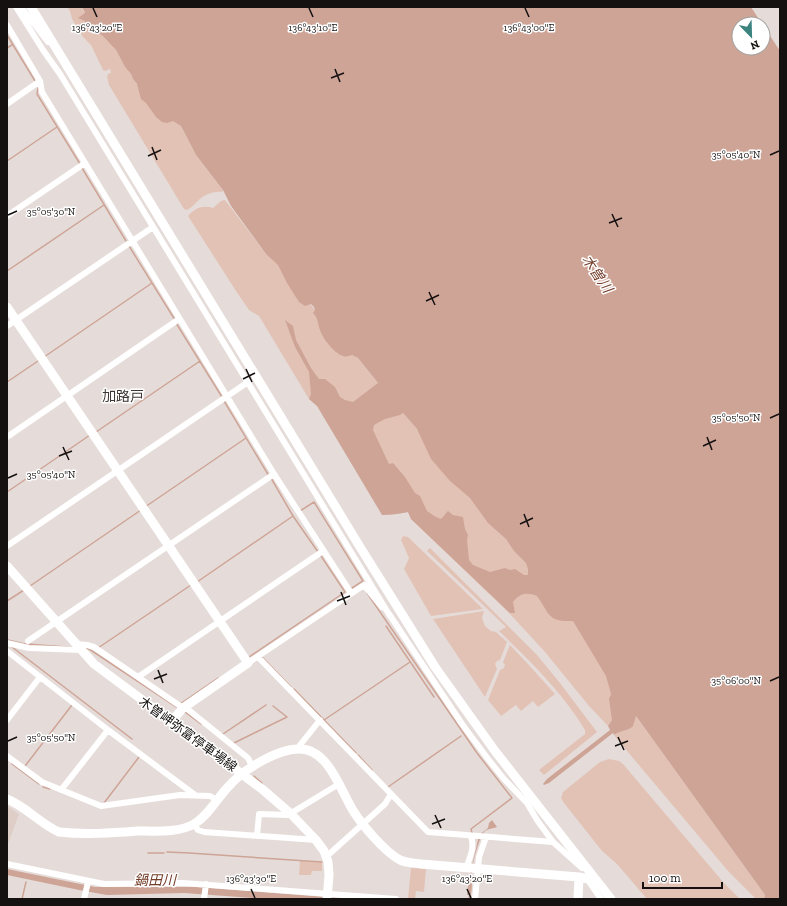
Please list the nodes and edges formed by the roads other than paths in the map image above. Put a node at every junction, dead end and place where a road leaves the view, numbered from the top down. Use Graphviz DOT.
graph roads {
  1 [pos="16,7"];
  2 [pos="21,7"];
  3 [pos="31,7"];
  4 [pos="7,25"];
  5 [pos="53,44"];
  6 [pos="40,82"];
  7 [pos="7,104"];
  8 [pos="85,163"];
  9 [pos="7,216"];
  10 [pos="153,227"];
  11 [pos="132,241"];
  12 [pos="7,307"];
  13 [pos="179,319"];
  14 [pos="16,320"];
  15 [pos="7,326"];
  16 [pos="248,382"];
  17 [pos="67,396"];
  18 [pos="227,397"];
  19 [pos="7,437"];
  20 [pos="118,470"];
  21 [pos="274,474"];
  22 [pos="7,546"];
  23 [pos="169,546"];
  24 [pos="323,551"];
  25 [pos="7,566"];
  26 [pos="351,593"];
  27 [pos="390,616"];
  28 [pos="220,621"];
  29 [pos="57,622"];
  30 [pos="28,641"];
  31 [pos="7,644"];
  32 [pos="78,647"];
  33 [pos="7,651"];
  34 [pos="258,657"];
  35 [pos="248,662"];
  36 [pos="40,677"];
  37 [pos="138,677"];
  38 [pos="182,709"];
  39 [pos="7,720"];
  40 [pos="320,720"];
  41 [pos="171,722"];
  42 [pos="108,730"];
  43 [pos="300,749"];
  44 [pos="7,756"];
  45 [pos="253,768"];
  46 [pos="243,774"];
  47 [pos="339,784"];
  48 [pos="61,790"];
  49 [pos="391,794"];
  50 [pos="195,795"];
  51 [pos="7,799"];
  52 [pos="217,800"];
  53 [pos="291,814"];
  54 [pos="194,824"];
  55 [pos="363,824"];
  56 [pos="257,836"];
  57 [pos="479,837"];
  58 [pos="316,840"];
  59 [pos="553,842"];
  60 [pos="327,856"];
  61 [pos="7,864"];
  62 [pos="472,868"];
  63 [pos="588,879"];
  64 [pos="88,883"];
  65 [pos="206,886"];
  66 [pos="85,896"];
  67 [pos="328,896"];
  68 [pos="205,897"];
  69 [pos="396,899"];
  70 [pos="475,899"];
  71 [pos="578,899"];
  72 [pos="602,899"];
  73 [pos="611,899"];
  1 -- 10 [label="street"];
  2 -- 5 [label="street"];
  3 -- 5 [label="street"];
  4 -- 6 [label="street"];
  5 -- 63 [label="street"];
  6 -- 7 [label="street"];
  6 -- 8 [label="street"];
  8 -- 9 [label="street"];
  8 -- 11 [label="street"];
  10 -- 11 [label="street"];
  10 -- 16 [label="street"];
  11 -- 13 [label="street"];
  11 -- 14 [label="street"];
  12 -- 14 [label="street"];
  13 -- 17 [label="street"];
  13 -- 18 [label="street"];
  14 -- 15 [label="street"];
  14 -- 17 [label="street"];
  16 -- 18 [label="street"];
  16 -- 27 [label="street"];
  17 -- 19 [label="street"];
  17 -- 20 [label="street"];
  18 -- 20 [label="street"];
  18 -- 21 [label="street"];
  20 -- 22 [label="street"];
  20 -- 23 [label="street"];
  21 -- 23 [label="street"];
  21 -- 24 [label="street"];
  23 -- 28 [label="street"];
  23 -- 29 [label="street"];
  24 -- 26 [label="street"];
  24 -- 28 [label="street"];
  25 -- 29 [label="street, 木曽岬弥富停車場線"];
  26 -- 27 [label="street"];
  26 -- 34 [label="street"];
  27 -- 59 [label="street"];
  28 -- 35 [label="street"];
  28 -- 37 [label="street"];
  29 -- 30 [label="street"];
  29 -- 32 [label="street, 木曽岬弥富停車場線"];
  31 -- 32 [label="street"];
  32 -- 37 [label="street"];
  32 -- 41 [label="street, 木曽岬弥富停車場線"];
  33 -- 36 [label="street"];
  34 -- 35 [label="street"];
  34 -- 40 [label="street"];
  35 -- 38 [label="street"];
  36 -- 39 [label="street"];
  36 -- 42 [label="street"];
  37 -- 38 [label="street"];
  38 -- 41 [label="street"];
  38 -- 45 [label="street"];
  40 -- 43 [label="street"];
  40 -- 49 [label="street"];
  41 -- 46 [label="street, 木曽岬弥富停車場線"];
  42 -- 48 [label="street"];
  42 -- 50 [label="street"];
  43 -- 45 [label="street, 木曽岬弥富停車場線"];
  43 -- 47 [label="street"];
  44 -- 48 [label="street"];
  45 -- 46 [label="street, 木曽岬弥富停車場線"];
  46 -- 52 [label="street"];
  46 -- 53 [label="street"];
  47 -- 53 [label="street"];
  47 -- 55 [label="street"];
  48 -- 50 [label="street"];
  49 -- 55 [label="street"];
  49 -- 57 [label="street"];
  50 -- 52 [label="street"];
  51 -- 54 [label="street"];
  52 -- 54 [label="street"];
  53 -- 56 [label="street"];
  53 -- 58 [label="street"];
  54 -- 56 [label="street"];
  55 -- 60 [label="street"];
  55 -- 62 [label="street"];
  56 -- 58 [label="street"];
  57 -- 59 [label="street"];
  57 -- 62 [label="street"];
  57 -- 62 [label="street"];
  58 -- 60 [label="street"];
  59 -- 63 [label="street"];
  60 -- 67 [label="street"];
  61 -- 64 [label="street"];
  62 -- 63 [label="street"];
  62 -- 70 [label="street"];
  63 -- 71 [label="street"];
  63 -- 72 [label="street"];
  63 -- 73 [label="street"];
  64 -- 65 [label="street"];
  64 -- 66 [label="street"];
  65 -- 67 [label="street"];
  65 -- 68 [label="street"];
  67 -- 69 [label="street"];
}
